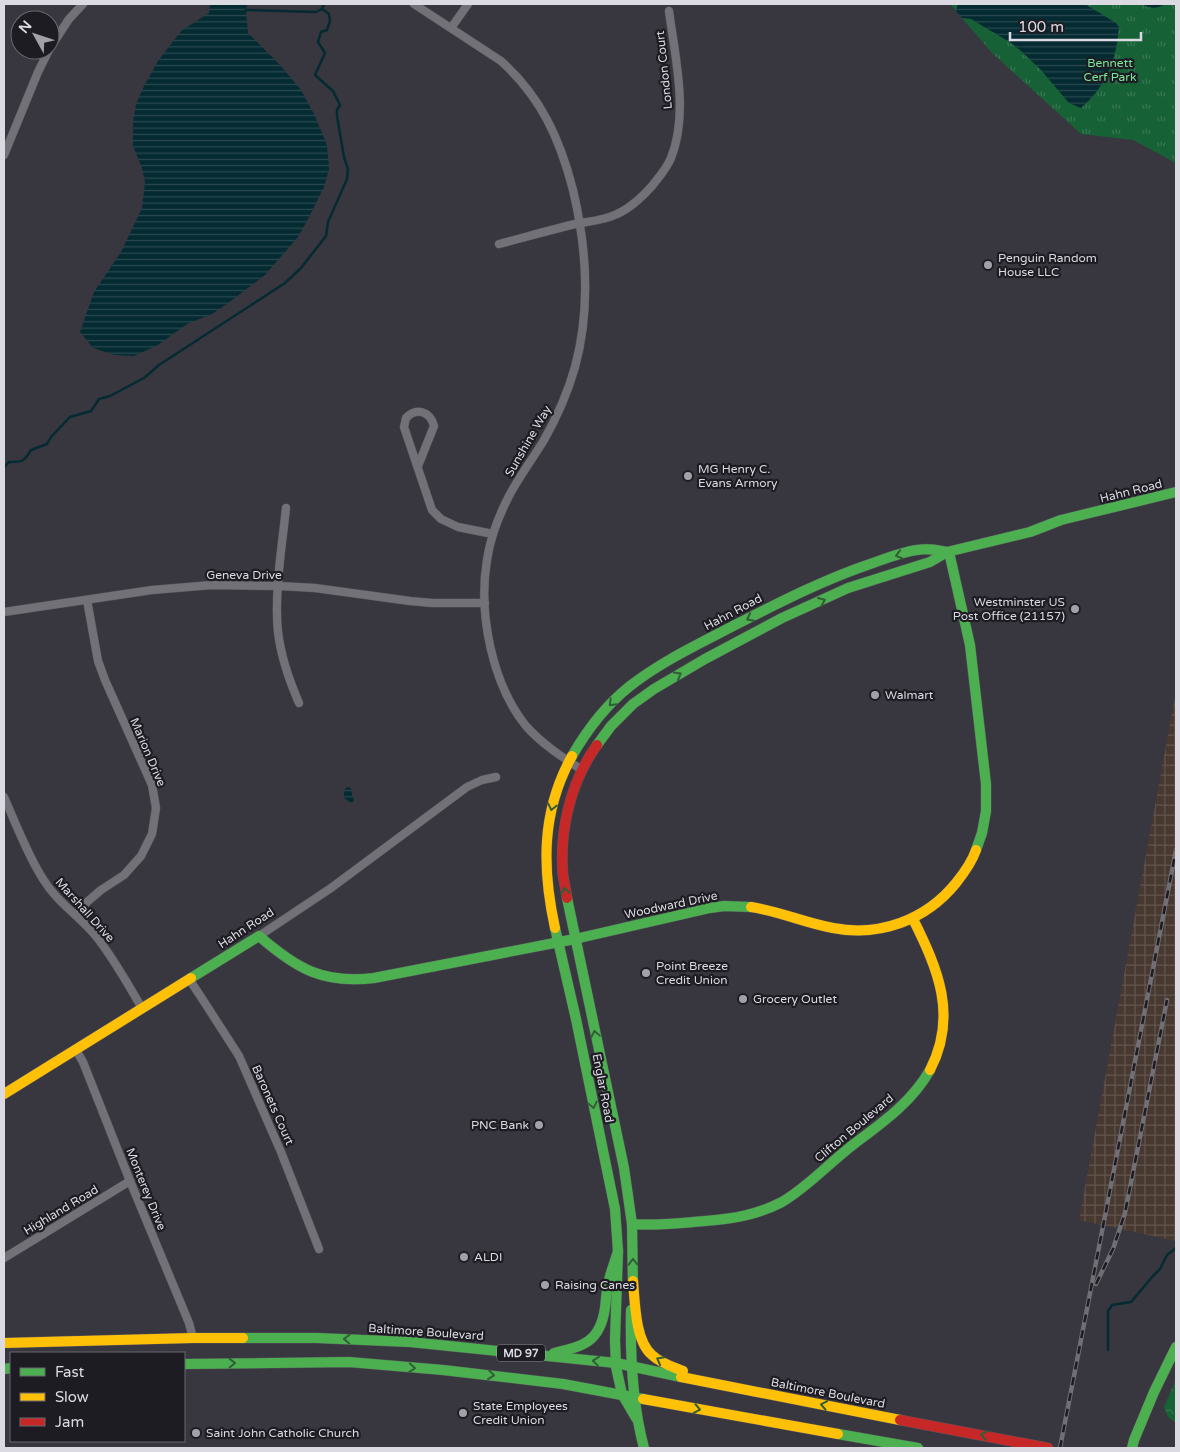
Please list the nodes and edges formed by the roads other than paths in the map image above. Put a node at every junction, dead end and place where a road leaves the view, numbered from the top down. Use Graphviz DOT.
graph roads {
  1 [pos="83,4"];
  2 [pos="414,4"];
  3 [pos="468,4"];
  4 [pos="669,11"];
  5 [pos="451,28"];
  6 [pos="60,34"];
  7 [pos="44,60"];
  8 [pos="4,151"];
  9 [pos="580,223"];
  10 [pos="499,244"];
  11 [pos="418,466"];
  12 [pos="1176,492"];
  13 [pos="286,508"];
  14 [pos="493,534"];
  15 [pos="948,552"];
  16 [pos="279,586"];
  17 [pos="88,600"];
  18 [pos="485,603"];
  19 [pos="4,612"];
  20 [pos="299,703"];
  21 [pos="569,761"];
  22 [pos="582,770"];
  23 [pos="496,777"];
  24 [pos="4,797"];
  25 [pos="76,915"];
  26 [pos="913,918"];
  27 [pos="259,936"];
  28 [pos="575,939"];
  29 [pos="560,942"];
  30 [pos="189,979"];
  31 [pos="142,1008"];
  32 [pos="76,1050"];
  33 [pos="4,1094"];
  34 [pos="130,1181"];
  35 [pos="632,1224"];
  36 [pos="319,1249"];
  37 [pos="618,1251"];
  38 [pos="4,1258"];
  39 [pos="633,1281"];
  40 [pos="193,1338"];
  41 [pos="4,1343"];
  42 [pos="1176,1346"];
  43 [pos="532,1354"];
  44 [pos="1176,1360"];
  45 [pos="616,1363"];
  46 [pos="185,1364"];
  47 [pos="631,1366"];
  48 [pos="721,1385"];
  49 [pos="1154,1392"];
  50 [pos="622,1396"];
  51 [pos="635,1398"];
  52 [pos="637,1420"];
  53 [pos="1133,1444"];
  54 [pos="644,1448"];
  55 [pos="918,1448"];
  56 [pos="1048,1448"];
  1 -- 6 [label="street"];
  2 -- 5 [label="street, Sunshine Way"];
  3 -- 5 [label="street"];
  4 -- 9 [label="street, London Court"];
  5 -- 9 [label="street, Sunshine Way"];
  7 -- 8 [label="street"];
  9 -- 10 [label="street, London Court"];
  9 -- 14 [label="street, Sunshine Way"];
  11 -- 11 [label="street"];
  11 -- 14 [label="street"];
  12 -- 15 [label="main road, Hahn Road"];
  13 -- 16 [label="street"];
  14 -- 18 [label="street, Sunshine Way"];
  15 -- 21 [label="main road, Hahn Road, one-way"];
  22 -- 15 [label="main road, Hahn Road, one-way"];
  15 -- 26 [label="main road, Woodward Drive"];
  16 -- 17 [label="street, Geneva Drive"];
  16 -- 18 [label="street, Geneva Drive"];
  16 -- 20 [label="street"];
  17 -- 19 [label="street, Geneva Drive"];
  17 -- 25 [label="street, Marion Drive"];
  18 -- 21 [label="street, Sunshine Way"];
  21 -- 22 [label="street, Sunshine Way"];
  21 -- 29 [label="main road, Englar Road, one-way"];
  28 -- 22 [label="main road, Englar Road, one-way"];
  23 -- 27 [label="street, Hahn Road"];
  24 -- 25 [label="street, Marshall Drive"];
  25 -- 31 [label="street, Marshall Drive"];
  26 -- 28 [label="main road, Woodward Drive"];
  26 -- 35 [label="main road, Clifton Boulevard"];
  27 -- 29 [label="main road, Woodward Drive"];
  27 -- 30 [label="main road, Hahn Road"];
  28 -- 29 [label="main road, Woodward Drive"];
  35 -- 28 [label="main road, Englar Road, one-way"];
  29 -- 37 [label="main road, Englar Road, one-way"];
  30 -- 31 [label="main road, Hahn Road"];
  30 -- 36 [label="street, Baronets Court"];
  31 -- 32 [label="main road, Hahn Road"];
  32 -- 33 [label="main road, Hahn Road"];
  32 -- 34 [label="street, Monterey Drive"];
  34 -- 38 [label="street, Highland Road"];
  34 -- 40 [label="street, Monterey Drive"];
  39 -- 35 [label="main road, Englar Road, one-way"];
  37 -- 43 [label="main road"];
  37 -- 45 [label="main road, Englar Road"];
  39 -- 47 [label="main road, Englar Road"];
  48 -- 39 [label="main road, one-way"];
  40 -- 41 [label="main road, Baltimore Boulevard / MD 97"];
  43 -- 40 [label="main road, Baltimore Boulevard / MD 97, one-way"];
  42 -- 49 [label="main road"];
  45 -- 43 [label="main road, Baltimore Boulevard / MD 97, one-way"];
  44 -- 49 [label="main road"];
  45 -- 47 [label="main road, Baltimore Boulevard / MD 97"];
  45 -- 50 [label="main road, Englar Road"];
  46 -- 50 [label="main road, MD 97, one-way"];
  47 -- 48 [label="main road, Baltimore Boulevard / MD 97"];
  47 -- 51 [label="main road, Englar Road"];
  56 -- 48 [label="main road, Baltimore Boulevard / MD 97, one-way"];
  49 -- 53 [label="main road"];
  50 -- 51 [label="main road, MD 97"];
  50 -- 52 [label="main road, Englar Road"];
  51 -- 52 [label="main road, Englar Road"];
  51 -- 55 [label="main road, MD 97, one-way"];
  52 -- 54 [label="main road, Englar Road"];
}
